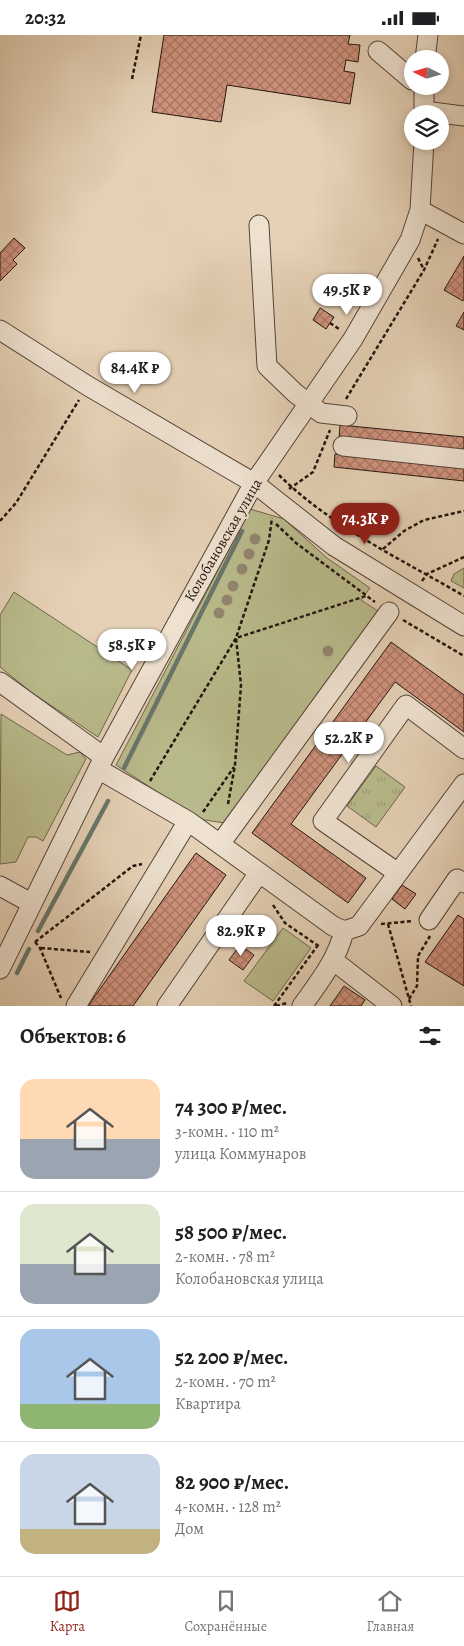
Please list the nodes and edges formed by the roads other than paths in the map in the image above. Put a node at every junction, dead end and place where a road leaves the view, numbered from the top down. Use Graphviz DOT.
graph roads {
  1 [pos="428,35"];
  2 [pos="426,50"];
  3 [pos="378,51"];
  4 [pos="404,73"];
  5 [pos="449,114"];
  6 [pos="464,116"];
  7 [pos="423,150"];
  8 [pos="420,210"];
  9 [pos="259,225"];
  10 [pos="464,234"];
  11 [pos="0,331"];
  12 [pos="309,405"];
  13 [pos="342,415"];
  14 [pos="343,446"];
  15 [pos="464,459"];
  16 [pos="254,483"];
  17 [pos="389,612"];
  18 [pos="464,626"];
  19 [pos="0,682"];
  20 [pos="464,749"];
  21 [pos="101,763"];
  22 [pos="464,784"];
  23 [pos="188,821"];
  24 [pos="220,844"];
  25 [pos="398,873"];
  26 [pos="265,877"];
  27 [pos="464,883"];
  28 [pos="0,886"];
  29 [pos="32,903"];
  30 [pos="429,920"];
  31 [pos="352,928"];
  32 [pos="334,961"];
  33 [pos="0,969"];
  34 [pos="401,1002"];
  35 [pos="69,1004"];
  36 [pos="167,1006"];
  37 [pos="302,1006"];
  1 -- 2 [label="street"];
  3 -- 4 [label="street"];
  5 -- 6 [label="street"];
  7 -- 8 [label="street, Колобановская улица"];
  8 -- 10 [label="street"];
  8 -- 12 [label="street, Колобановская улица"];
  9 -- 12 [label="street"];
  11 -- 16 [label="street"];
  12 -- 13 [label="street"];
  12 -- 16 [label="street, Колобановская улица"];
  14 -- 15 [label="street"];
  16 -- 18 [label="street"];
  16 -- 21 [label="street, Колобановская улица"];
  17 -- 24 [label="street"];
  19 -- 21 [label="street"];
  20 -- 25 [label="street"];
  21 -- 23 [label="street"];
  21 -- 29 [label="street, Колобановская улица"];
  22 -- 25 [label="street"];
  23 -- 24 [label="street"];
  23 -- 35 [label="street"];
  24 -- 26 [label="street"];
  25 -- 31 [label="street"];
  26 -- 31 [label="street"];
  26 -- 36 [label="street"];
  27 -- 30 [label="street"];
  28 -- 29 [label="street"];
  29 -- 33 [label="street, Колобановская улица"];
  31 -- 32 [label="street"];
  32 -- 34 [label="street"];
  32 -- 37 [label="street"];
}
